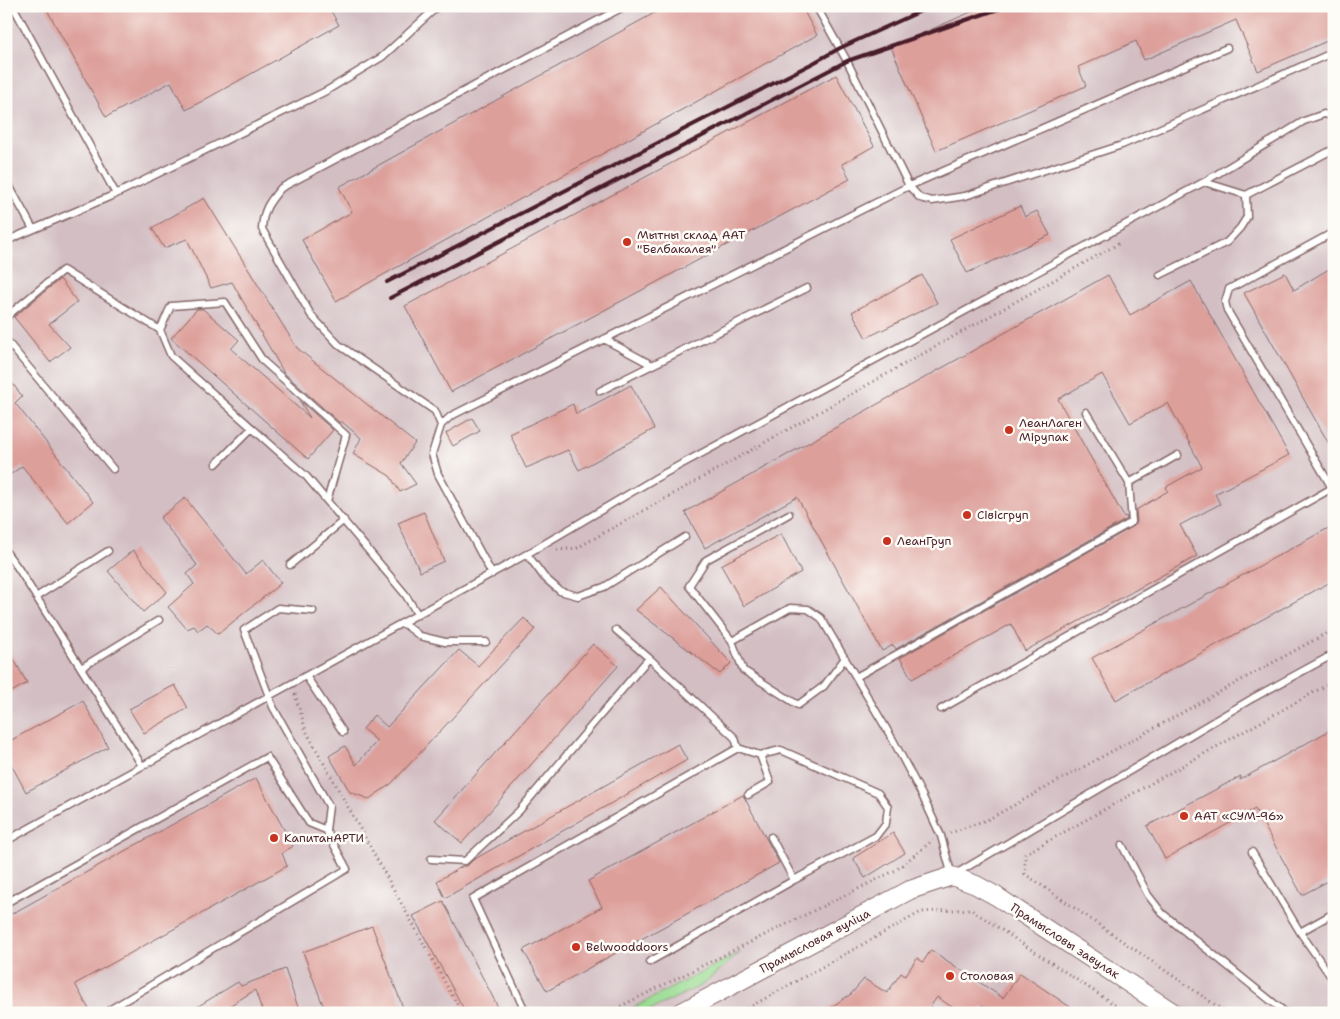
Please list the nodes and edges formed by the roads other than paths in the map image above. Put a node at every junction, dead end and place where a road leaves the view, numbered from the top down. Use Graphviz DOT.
graph roads {
  1 [pos="13,6"];
  2 [pos="438,6"];
  3 [pos="625,6"];
  4 [pos="816,6"];
  5 [pos="1226,48"];
  6 [pos="1334,52"];
  7 [pos="1334,117"];
  8 [pos="1334,149"];
  9 [pos="6,180"];
  10 [pos="1204,182"];
  11 [pos="909,186"];
  12 [pos="116,194"];
  13 [pos="1246,195"];
  14 [pos="33,229"];
  15 [pos="1334,232"];
  16 [pos="6,241"];
  17 [pos="1160,275"];
  18 [pos="807,288"];
  19 [pos="6,317"];
  20 [pos="160,330"];
  21 [pos="604,339"];
  22 [pos="6,340"];
  23 [pos="652,365"];
  24 [pos="600,391"];
  25 [pos="1086,412"];
  26 [pos="441,425"];
  27 [pos="252,428"];
  28 [pos="1178,455"];
  29 [pos="216,464"];
  30 [pos="113,469"];
  31 [pos="1129,482"];
  32 [pos="1333,488"];
  33 [pos="327,501"];
  34 [pos="789,514"];
  35 [pos="344,520"];
  36 [pos="685,537"];
  37 [pos="108,551"];
  38 [pos="6,552"];
  39 [pos="528,554"];
  40 [pos="290,565"];
  41 [pos="492,574"];
  42 [pos="36,598"];
  43 [pos="313,611"];
  44 [pos="418,615"];
  45 [pos="159,620"];
  46 [pos="403,623"];
  47 [pos="616,630"];
  48 [pos="732,641"];
  49 [pos="486,642"];
  50 [pos="1334,654"];
  51 [pos="649,658"];
  52 [pos="845,658"];
  53 [pos="81,668"];
  54 [pos="306,676"];
  55 [pos="856,677"];
  56 [pos="269,697"];
  57 [pos="941,709"];
  58 [pos="344,732"];
  59 [pos="738,748"];
  60 [pos="760,756"];
  61 [pos="142,766"];
  62 [pos="748,795"];
  63 [pos="326,830"];
  64 [pos="771,837"];
  65 [pos="6,841"];
  66 [pos="1122,846"];
  67 [pos="1252,852"];
  68 [pos="431,859"];
  69 [pos="952,876"];
  70 [pos="794,880"];
  71 [pos="6,903"];
  72 [pos="1334,913"];
  73 [pos="1300,932"];
  74 [pos="649,962"];
  75 [pos="1334,981"];
  76 [pos="109,1010"];
  77 [pos="526,1013"];
  78 [pos="680,1013"];
  79 [pos="1174,1013"];
  80 [pos="1286,1013"];
  1 -- 12 [label="lane"];
  2 -- 12 [label="lane"];
  3 -- 26 [label="lane"];
  4 -- 11 [label="lane"];
  5 -- 11 [label="lane"];
  6 -- 11 [label="lane"];
  7 -- 10 [label="lane"];
  8 -- 13 [label="lane"];
  9 -- 14 [label="lane"];
  10 -- 13 [label="lane"];
  10 -- 39 [label="lane"];
  11 -- 21 [label="lane"];
  12 -- 14 [label="lane"];
  13 -- 17 [label="lane"];
  14 -- 16 [label="lane"];
  15 -- 32 [label="lane"];
  18 -- 23 [label="lane"];
  19 -- 20 [label="lane"];
  20 -- 27 [label="lane"];
  20 -- 33 [label="lane"];
  21 -- 23 [label="lane"];
  21 -- 26 [label="lane"];
  22 -- 30 [label="lane"];
  23 -- 24 [label="lane"];
  25 -- 31 [label="lane"];
  26 -- 41 [label="lane"];
  27 -- 29 [label="lane"];
  27 -- 33 [label="lane"];
  28 -- 31 [label="lane"];
  31 -- 55 [label="lane"];
  32 -- 57 [label="lane"];
  33 -- 35 [label="lane"];
  34 -- 48 [label="lane"];
  35 -- 40 [label="lane"];
  35 -- 44 [label="lane"];
  36 -- 39 [label="lane"];
  37 -- 42 [label="lane"];
  38 -- 42 [label="lane"];
  39 -- 41 [label="lane"];
  41 -- 44 [label="lane"];
  42 -- 53 [label="lane"];
  43 -- 56 [label="lane"];
  44 -- 46 [label="lane"];
  45 -- 53 [label="lane"];
  46 -- 49 [label="lane"];
  46 -- 54 [label="lane"];
  47 -- 51 [label="lane"];
  48 -- 52 [label="lane"];
  48 -- 52 [label="lane"];
  50 -- 69 [label="lane"];
  51 -- 59 [label="lane"];
  51 -- 68 [label="lane"];
  52 -- 55 [label="lane"];
  53 -- 61 [label="lane"];
  54 -- 56 [label="lane"];
  54 -- 58 [label="lane"];
  55 -- 69 [label="lane"];
  56 -- 61 [label="lane"];
  56 -- 63 [label="lane"];
  59 -- 60 [label="lane"];
  59 -- 77 [label="lane"];
  60 -- 62 [label="lane"];
  60 -- 70 [label="lane"];
  61 -- 65 [label="lane"];
  63 -- 71 [label="lane"];
  63 -- 76 [label="lane"];
  64 -- 70 [label="lane"];
  66 -- 80 [label="lane"];
  67 -- 73 [label="lane"];
  69 -- 78 [label="main road, Прамысловая вуліца"];
  69 -- 79 [label="main road, Прамысловы завулак"];
  70 -- 74 [label="lane"];
  72 -- 73 [label="lane"];
  73 -- 75 [label="lane"];
}
